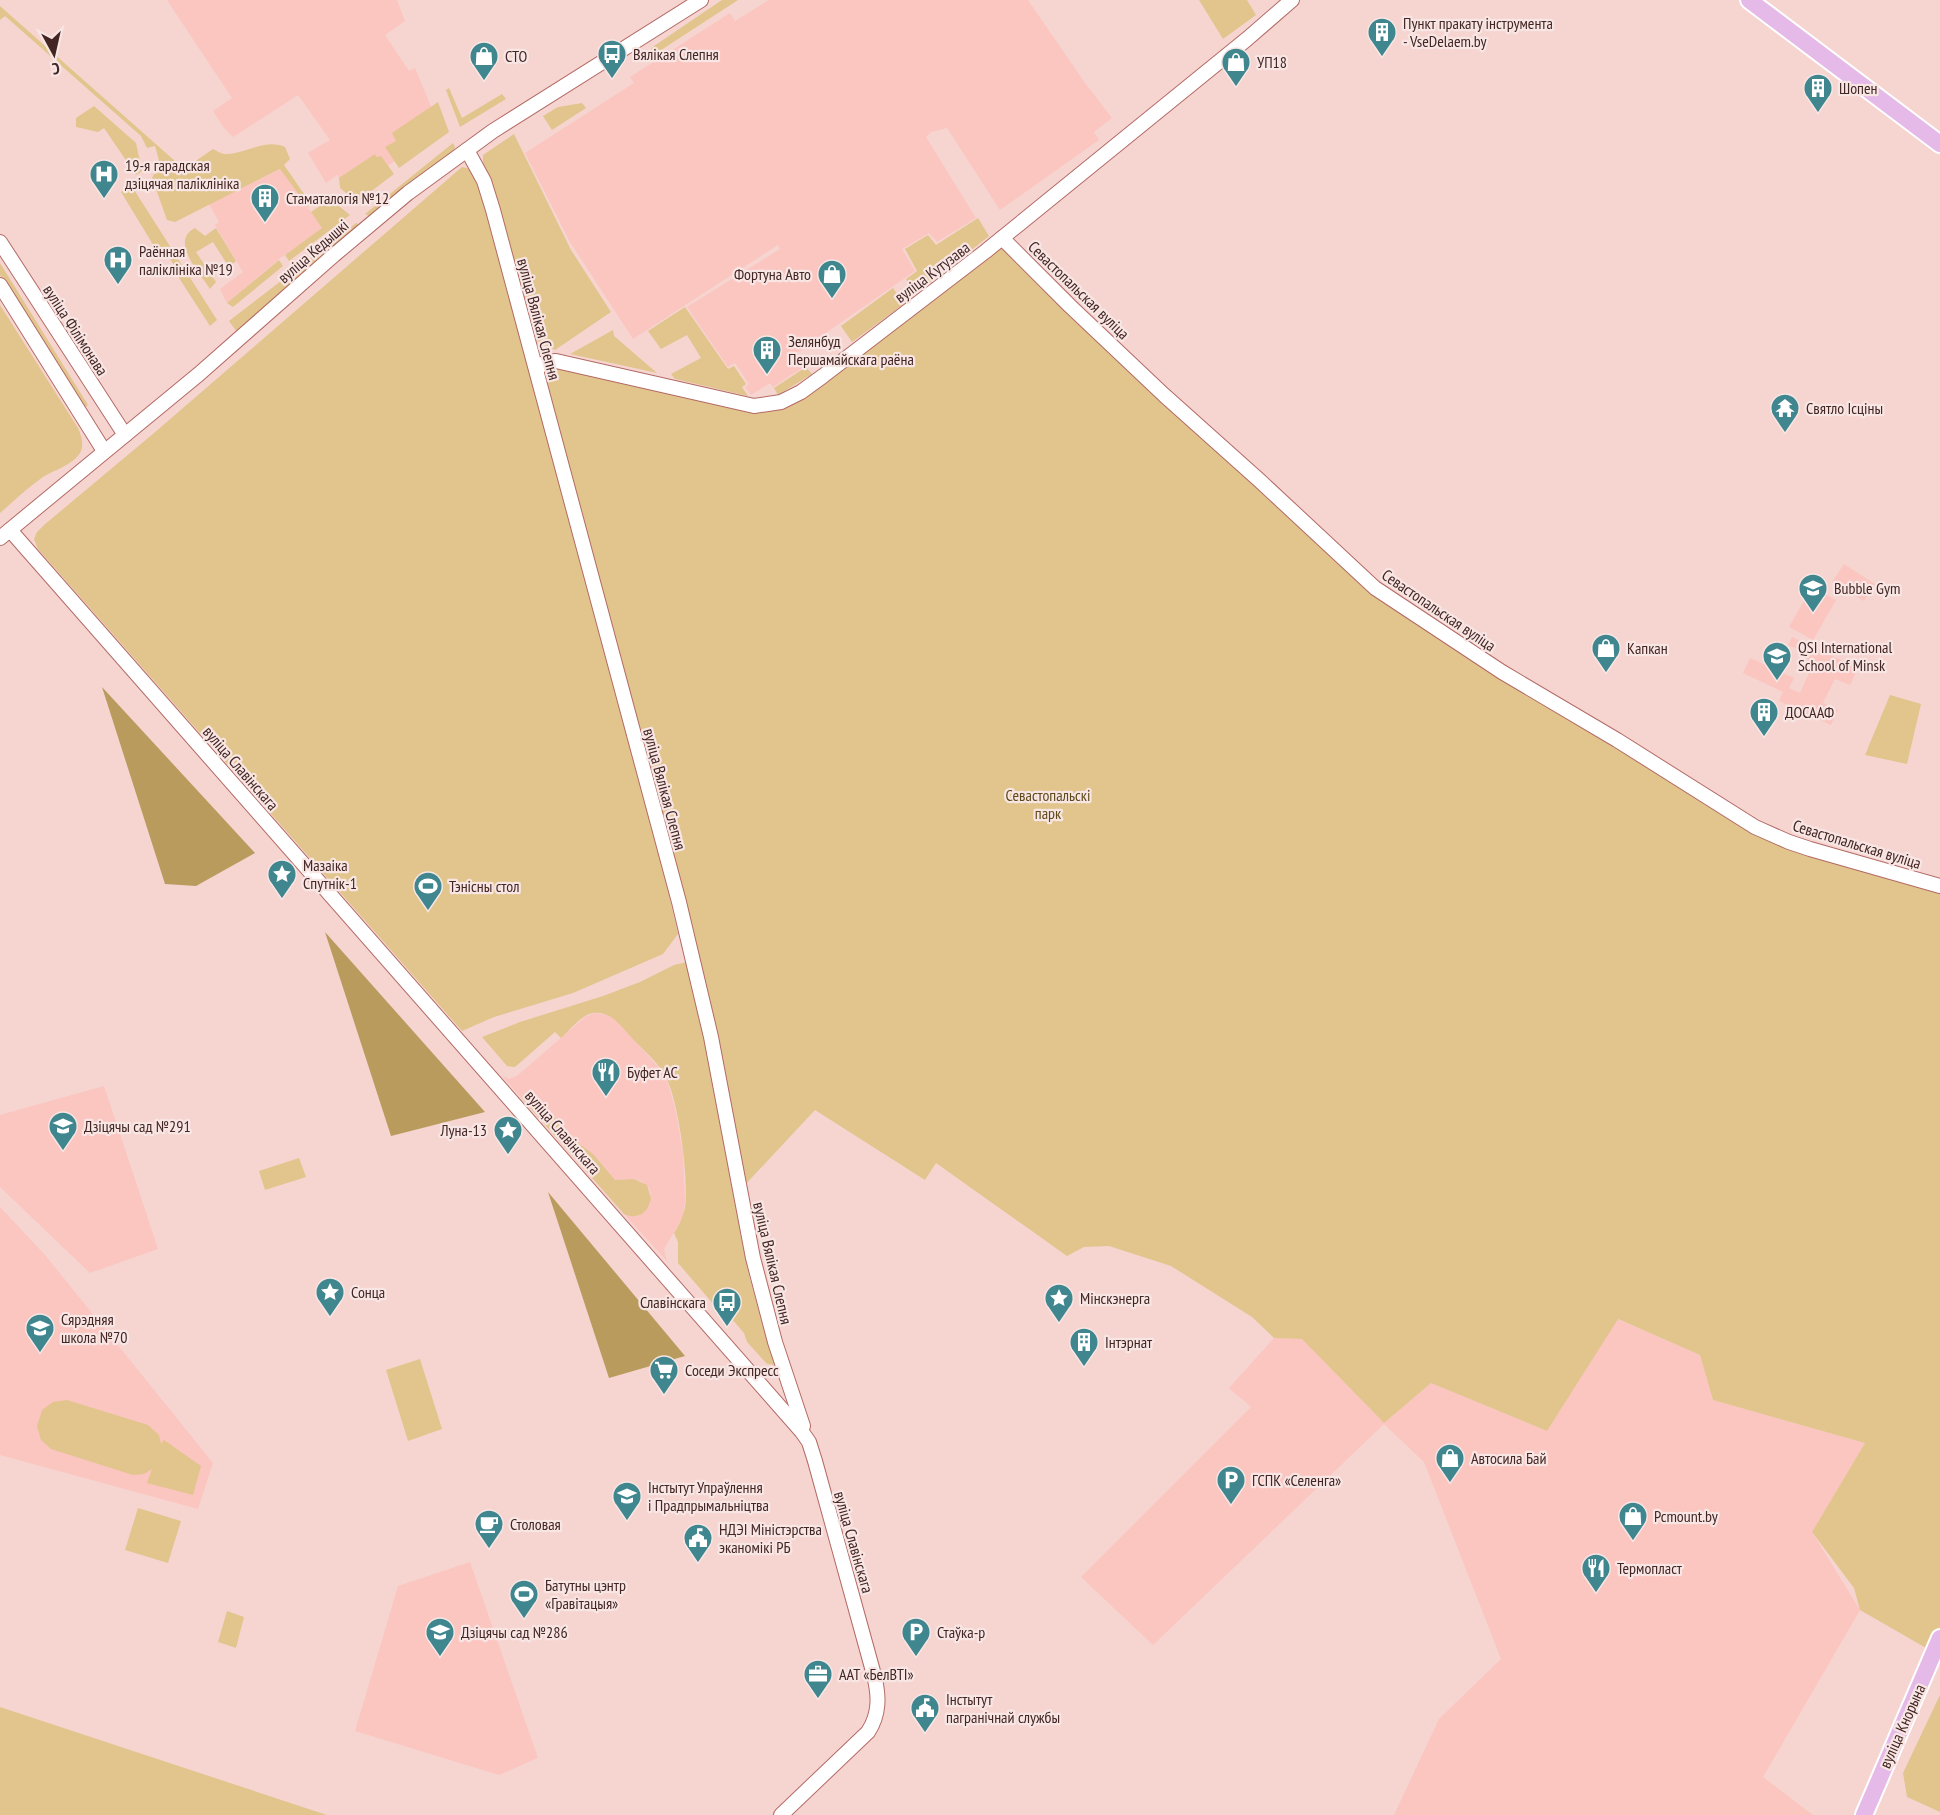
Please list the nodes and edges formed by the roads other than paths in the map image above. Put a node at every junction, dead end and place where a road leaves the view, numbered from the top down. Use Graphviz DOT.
graph roads {
  1 [pos="701,0"];
  2 [pos="1292,0"];
  3 [pos="1749,0"];
  4 [pos="1940,144"];
  5 [pos="467,150"];
  6 [pos="1002,238"];
  7 [pos="0,242"];
  8 [pos="0,285"];
  9 [pos="536,369"];
  10 [pos="125,435"];
  11 [pos="104,451"];
  12 [pos="5,534"];
  13 [pos="1940,886"];
  14 [pos="785,1374"];
  15 [pos="766,1388"];
  16 [pos="809,1442"];
  17 [pos="1940,1638"];
  18 [pos="781,1815"];
  19 [pos="1863,1815"];
  1 -- 5 [label="street, вуліца Кедышкі"];
  2 -- 6 [label="street, вуліца Кутузава"];
  3 -- 4 [label="main road"];
  5 -- 9 [label="street, вуліца Вялікая Слепня"];
  5 -- 10 [label="street, вуліца Кедышкі"];
  6 -- 9 [label="street, вуліца Кутузава"];
  6 -- 13 [label="street, Севастопальская вуліца"];
  7 -- 10 [label="street, вуліца Філімонава"];
  8 -- 11 [label="street"];
  9 -- 14 [label="street, вуліца Вялікая Слепня"];
  10 -- 11 [label="street, вуліца Кедышкі"];
  11 -- 12 [label="street, вуліца Кедышкі"];
  12 -- 15 [label="street, вуліца Славінскага"];
  14 -- 15 [label="street"];
  14 -- 16 [label="street, вуліца Вялікая Слепня"];
  15 -- 16 [label="street, вуліца Славінскага"];
  16 -- 18 [label="street, вуліца Славінскага"];
  17 -- 19 [label="main road, вуліца Кнорына"];
}
